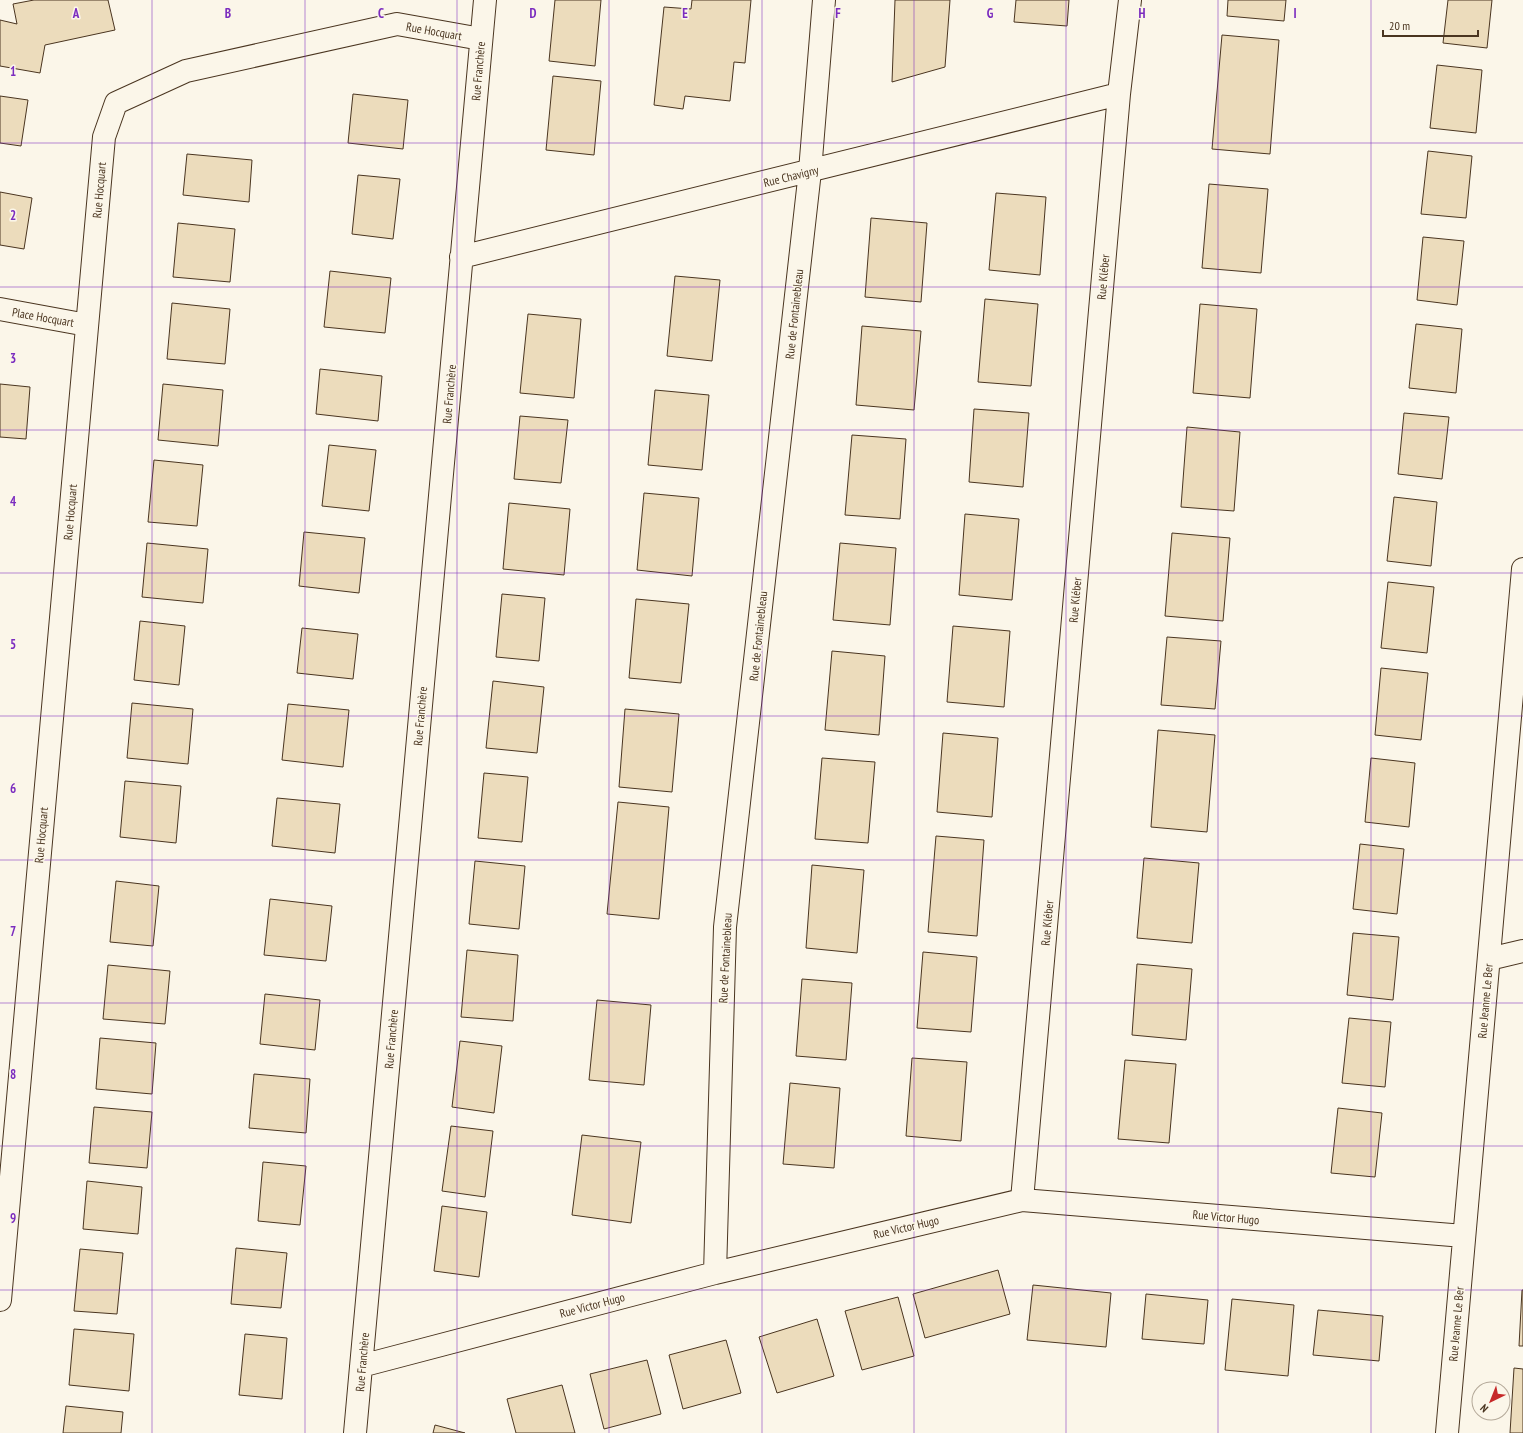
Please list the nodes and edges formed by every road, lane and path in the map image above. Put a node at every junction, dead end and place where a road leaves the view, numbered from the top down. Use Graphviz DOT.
graph roads {
  1 [pos="485,0"];
  2 [pos="824,0"];
  3 [pos="1130,0"];
  4 [pos="481,39"];
  5 [pos="1120,94"];
  6 [pos="810,171"];
  7 [pos="462,257"];
  8 [pos="0,309"];
  9 [pos="87,325"];
  10 [pos="1523,569"];
  11 [pos="1521,611"];
  12 [pos="1523,951"];
  13 [pos="1489,959"];
  14 [pos="1022,1200"];
  15 [pos="1464,1236"];
  16 [pos="715,1273"];
  17 [pos="0,1300"];
  18 [pos="361,1366"];
  19 [pos="355,1433"];
  20 [pos="1447,1433"];
  1 -- 4 [label="street, Rue Franchère"];
  2 -- 6 [label="street, Rue de Fontainebleau"];
  3 -- 5 [label="street, Rue Kléber"];
  4 -- 7 [label="street, Rue Franchère"];
  4 -- 9 [label="street, Rue Hocquart"];
  5 -- 6 [label="street, Rue Chavigny"];
  5 -- 14 [label="street, Rue Kléber"];
  6 -- 7 [label="street, Rue Chavigny"];
  6 -- 16 [label="street, Rue de Fontainebleau"];
  7 -- 18 [label="street, Rue Franchère"];
  8 -- 9 [label="street, Place Hocquart"];
  9 -- 17 [label="street, Rue Hocquart"];
  10 -- 11 [label="street, Rue Jeanne Le Ber"];
  11 -- 13 [label="street, Rue Jeanne Le Ber"];
  12 -- 13 [label="street"];
  13 -- 15 [label="street, Rue Jeanne Le Ber"];
  14 -- 15 [label="street, Rue Victor Hugo"];
  14 -- 16 [label="street, Rue Victor Hugo"];
  15 -- 20 [label="street, Rue Jeanne Le Ber"];
  16 -- 18 [label="street, Rue Victor Hugo"];
  18 -- 19 [label="street, Rue Franchère"];
}
